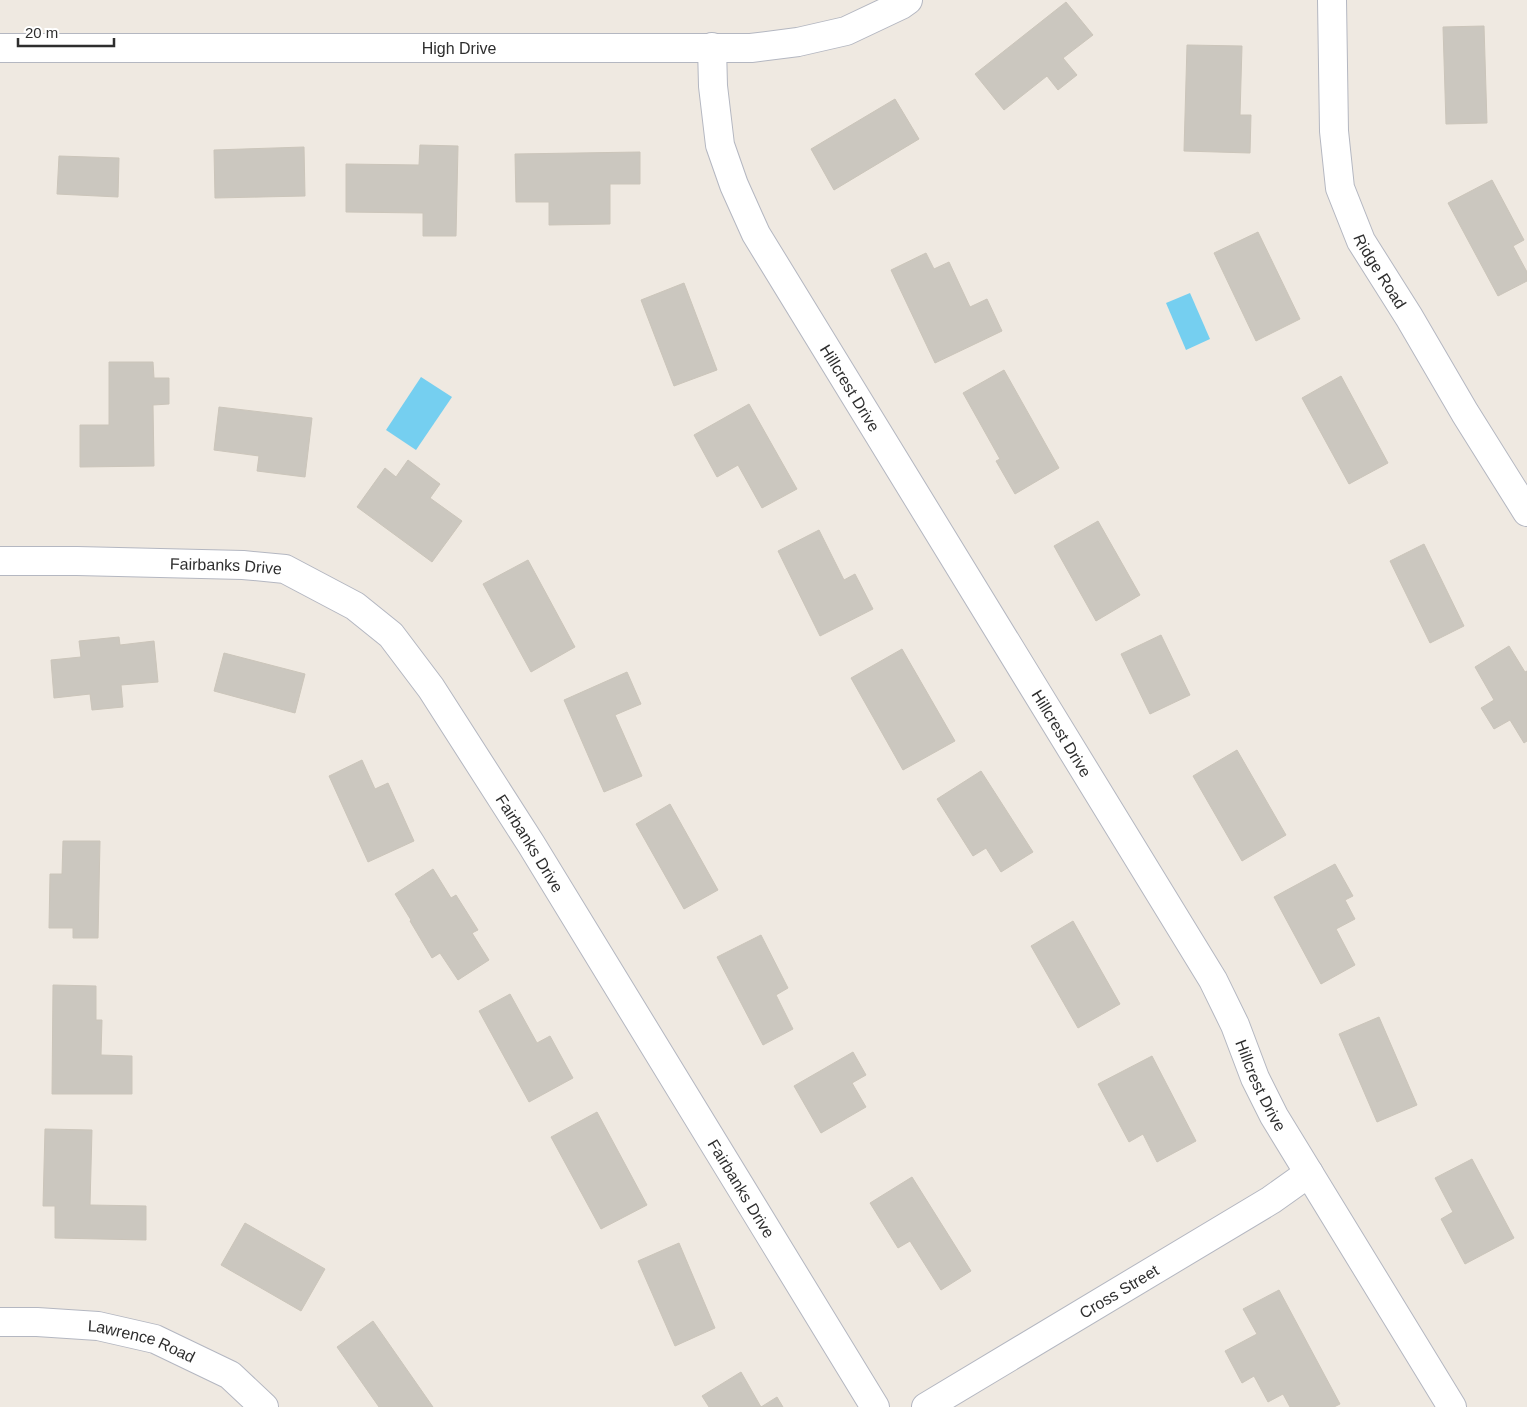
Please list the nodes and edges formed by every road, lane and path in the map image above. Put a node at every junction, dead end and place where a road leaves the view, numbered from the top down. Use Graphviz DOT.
graph roads {
  1 [pos="908,0"];
  2 [pos="1332,0"];
  3 [pos="712,47"];
  4 [pos="0,48"];
  5 [pos="1527,512"];
  6 [pos="0,562"];
  7 [pos="1309,1174"];
  8 [pos="0,1322"];
  9 [pos="264,1407"];
  10 [pos="875,1407"];
  11 [pos="926,1407"];
  12 [pos="1452,1407"];
  1 -- 3 [label="street, High Drive"];
  2 -- 5 [label="street, Ridge Road"];
  3 -- 4 [label="street, High Drive"];
  3 -- 7 [label="street, Hillcrest Drive"];
  6 -- 10 [label="street, Fairbanks Drive"];
  7 -- 11 [label="street, Cross Street"];
  7 -- 12 [label="street, Hillcrest Drive"];
  8 -- 9 [label="street, Lawrence Road"];
}
